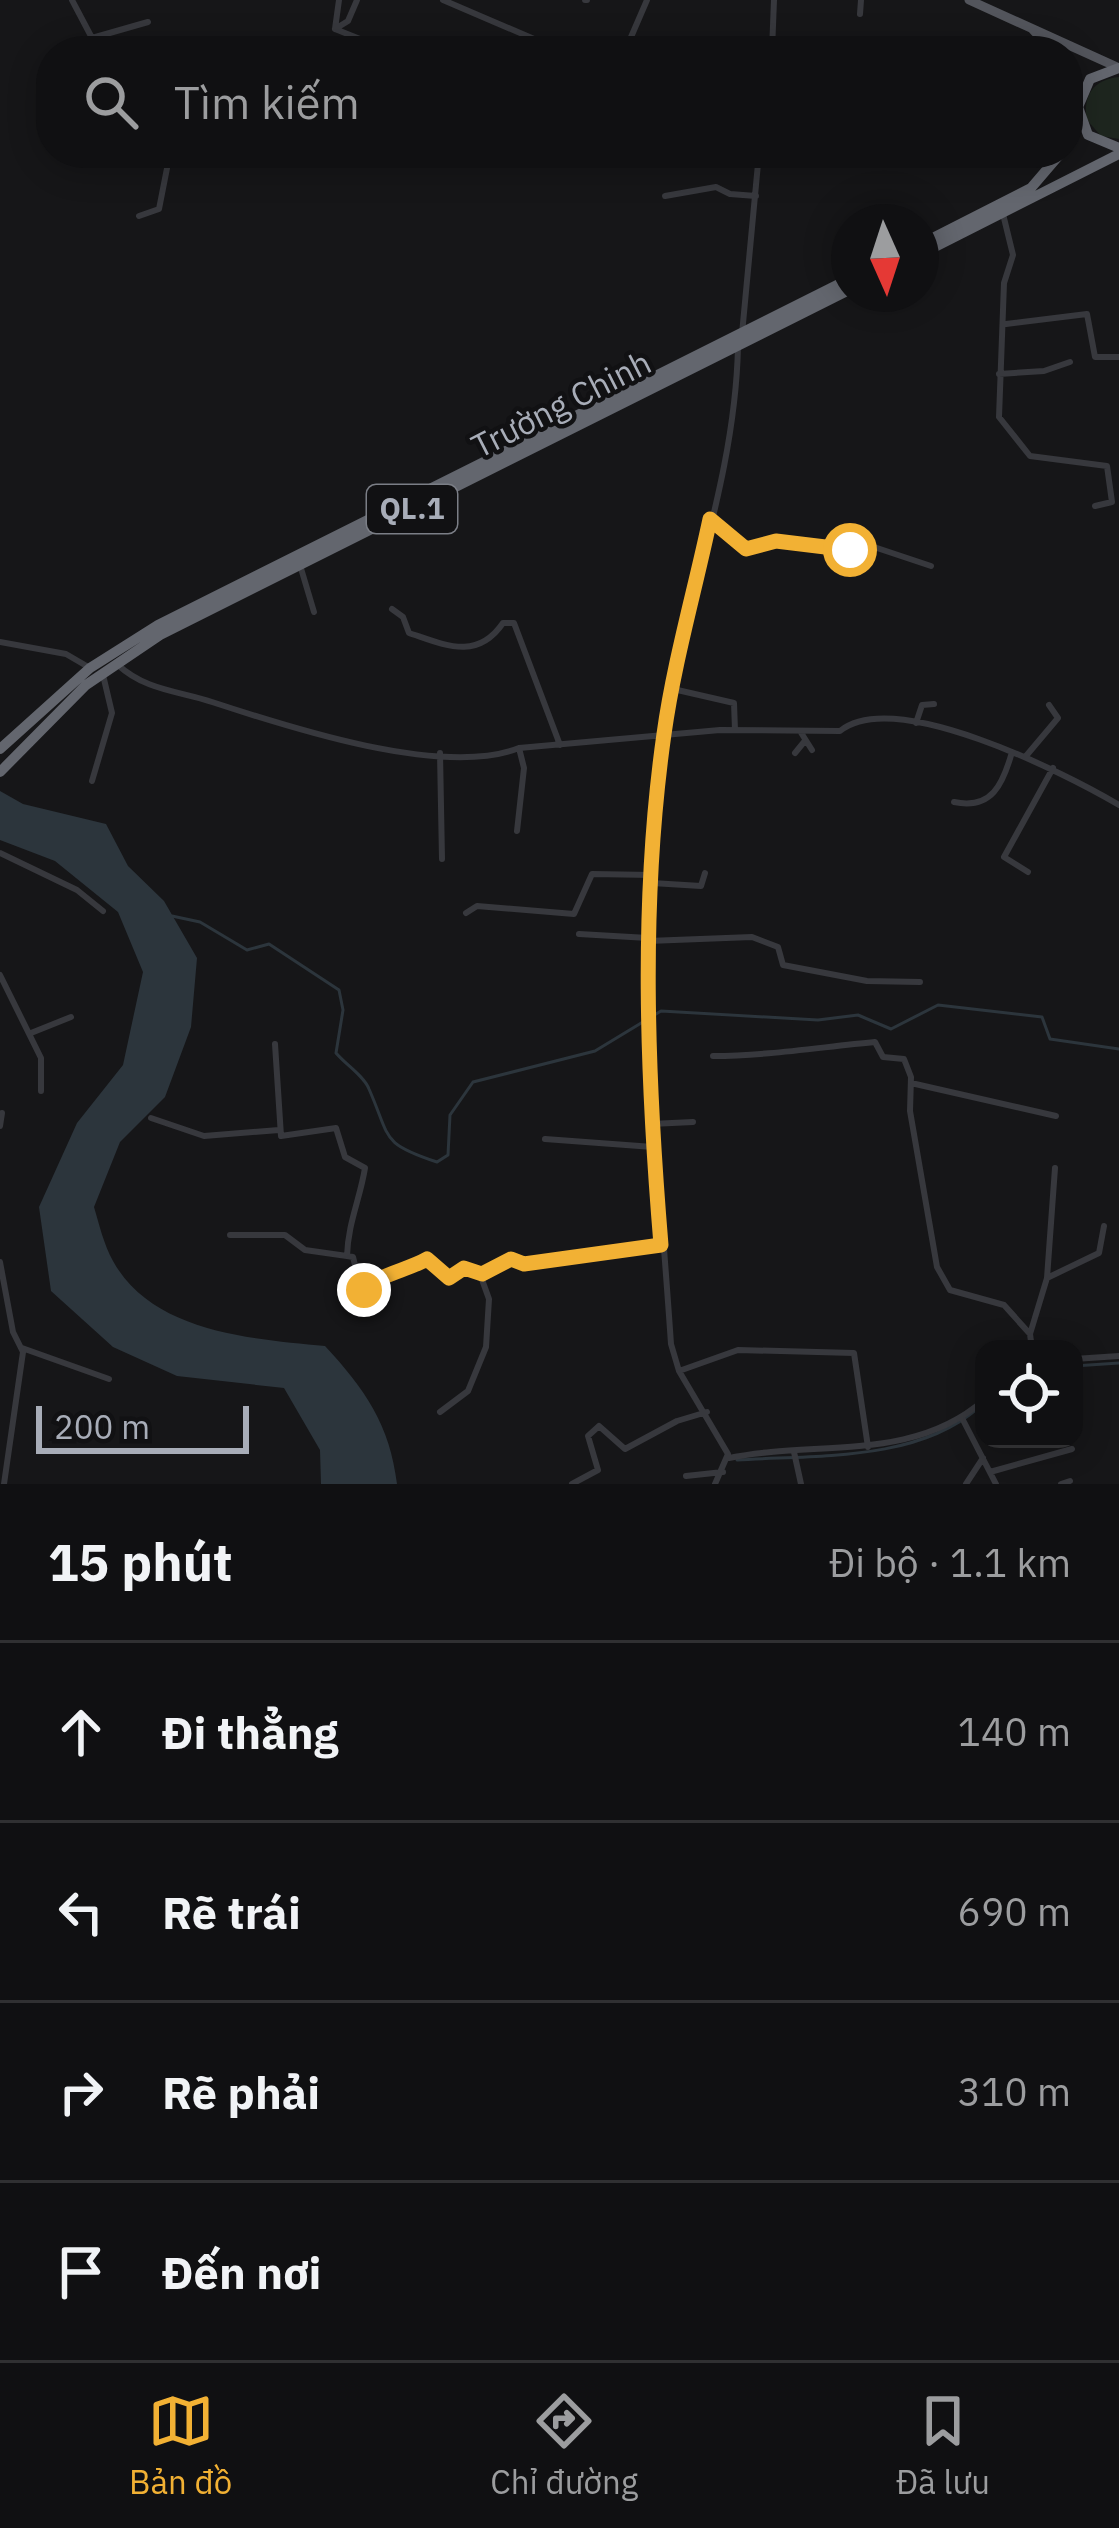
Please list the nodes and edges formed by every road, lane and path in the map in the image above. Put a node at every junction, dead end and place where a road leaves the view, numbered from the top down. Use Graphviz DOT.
graph roads {
  1 [pos="72,0"];
  2 [pos="339,0"];
  3 [pos="357,0"];
  4 [pos="443,0"];
  5 [pos="646,0"];
  6 [pos="774,0"];
  7 [pos="862,0"];
  8 [pos="969,0"];
  9 [pos="860,14"];
  10 [pos="148,22"];
  11 [pos="1024,22"];
  12 [pos="335,29"];
  13 [pos="91,36"];
  14 [pos="99,36"];
  15 [pos="352,36"];
  16 [pos="527,36"];
  17 [pos="632,36"];
  18 [pos="772,36"];
  19 [pos="1038,36"];
  20 [pos="1053,36"];
  21 [pos="1083,51"];
  22 [pos="1119,68"];
  23 [pos="1083,98"];
  24 [pos="1083,121"];
  25 [pos="1119,151"];
  26 [pos="167,168"];
  27 [pos="758,168"];
  28 [pos="1048,168"];
  29 [pos="665,196"];
  30 [pos="756,196"];
  31 [pos="1003,214"];
  32 [pos="139,216"];
  33 [pos="939,235"];
  34 [pos="939,245"];
  35 [pos="831,288"];
  36 [pos="831,299"];
  37 [pos="1006,324"];
  38 [pos="743,331"];
  39 [pos="739,346"];
  40 [pos="1119,357"];
  41 [pos="1070,362"];
  42 [pos="999,374"];
  43 [pos="1095,506"];
  44 [pos="710,519"];
  45 [pos="300,565"];
  46 [pos="932,566"];
  47 [pos="392,609"];
  48 [pos="314,612"];
  49 [pos="0,642"];
  50 [pos="115,662"];
  51 [pos="96,670"];
  52 [pos="673,688"];
  53 [pos="934,704"];
  54 [pos="1049,705"];
  55 [pos="916,723"];
  56 [pos="735,730"];
  57 [pos="800,731"];
  58 [pos="664,734"];
  59 [pos="804,742"];
  60 [pos="560,745"];
  61 [pos="519,748"];
  62 [pos="0,749"];
  63 [pos="812,750"];
  64 [pos="1012,752"];
  65 [pos="440,753"];
  66 [pos="795,753"];
  67 [pos="1026,756"];
  68 [pos="1053,768"];
  69 [pos="2,770"];
  70 [pos="92,781"];
  71 [pos="954,802"];
  72 [pos="1119,805"];
  73 [pos="518,831"];
  74 [pos="0,854"];
  75 [pos="442,859"];
  76 [pos="1028,872"];
  77 [pos="705,873"];
  78 [pos="652,879"];
  79 [pos="104,911"];
  80 [pos="466,913"];
  81 [pos="579,934"];
  82 [pos="649,940"];
  83 [pos="0,975"];
  84 [pos="920,982"];
  85 [pos="71,1017"];
  86 [pos="31,1033"];
  87 [pos="275,1044"];
  88 [pos="713,1056"];
  89 [pos="911,1084"];
  90 [pos="41,1091"];
  91 [pos="2,1113"];
  92 [pos="1056,1116"];
  93 [pos="152,1118"];
  94 [pos="693,1122"];
  95 [pos="651,1124"];
  96 [pos="0,1126"];
  97 [pos="279,1130"];
  98 [pos="544,1139"];
  99 [pos="653,1148"];
  100 [pos="1055,1168"];
  101 [pos="1104,1226"];
  102 [pos="230,1235"];
  103 [pos="661,1245"];
  104 [pos="347,1256"];
  105 [pos="0,1262"];
  106 [pos="480,1274"];
  107 [pos="1047,1278"];
  108 [pos="0,1330"];
  109 [pos="13,1332"];
  110 [pos="1030,1334"];
  111 [pos="1031,1340"];
  112 [pos="22,1348"];
  113 [pos="1119,1356"];
  114 [pos="1083,1358"];
  115 [pos="679,1371"];
  116 [pos="109,1378"];
  117 [pos="975,1409"];
  118 [pos="440,1412"];
  119 [pos="707,1412"];
  120 [pos="964,1421"];
  121 [pos="868,1447"];
  122 [pos="1072,1449"];
  123 [pos="794,1452"];
  124 [pos="728,1458"];
  125 [pos="982,1458"];
  126 [pos="724,1472"];
  127 [pos="990,1472"];
  128 [pos="686,1476"];
  129 [pos="4,1484"];
  130 [pos="572,1484"];
  131 [pos="715,1484"];
  132 [pos="801,1484"];
  133 [pos="966,1484"];
  134 [pos="996,1484"];
  1 -- 13 [label="street"];
  2 -- 12 [label="street"];
  3 -- 12 [label="street"];
  4 -- 16 [label="street"];
  5 -- 17 [label="street"];
  6 -- 18 [label="street"];
  7 -- 9 [label="street"];
  8 -- 11 [label="main road"];
  10 -- 14 [label="street"];
  11 -- 19 [label="main road"];
  11 -- 20 [label="main road"];
  12 -- 15 [label="street"];
  21 -- 22 [label="main road"];
  22 -- 23 [label="highway"];
  24 -- 25 [label="highway"];
  25 -- 31 [label="highway"];
  26 -- 32 [label="street"];
  27 -- 30 [label="street"];
  28 -- 33 [label="highway"];
  29 -- 30 [label="street"];
  30 -- 38 [label="street"];
  31 -- 34 [label="highway"];
  31 -- 37 [label="street"];
  35 -- 38 [label="highway, Trường Chinh / QL.1"];
  36 -- 39 [label="highway, Trường Chinh / QL.1"];
  37 -- 40 [label="street"];
  37 -- 42 [label="street"];
  38 -- 39 [label="street"];
  38 -- 51 [label="highway, Trường Chinh / QL.1"];
  39 -- 44 [label="street"];
  39 -- 45 [label="highway, Trường Chinh / QL.1"];
  41 -- 42 [label="street"];
  42 -- 43 [label="street"];
  44 -- 46 [label="street"];
  44 -- 52 [label="street"];
  45 -- 48 [label="street"];
  45 -- 50 [label="highway, Trường Chinh / QL.1"];
  47 -- 60 [label="street"];
  49 -- 51 [label="street"];
  50 -- 51 [label="highway, Trường Chinh / QL.1"];
  50 -- 65 [label="street"];
  51 -- 62 [label="highway, Trường Chinh / QL.1"];
  51 -- 69 [label="highway, Trường Chinh / QL.1"];
  51 -- 70 [label="street"];
  52 -- 56 [label="street"];
  52 -- 58 [label="street"];
  53 -- 55 [label="street"];
  54 -- 67 [label="street"];
  55 -- 57 [label="street"];
  55 -- 64 [label="street"];
  56 -- 57 [label="street"];
  56 -- 58 [label="street"];
  57 -- 59 [label="street"];
  58 -- 60 [label="street"];
  58 -- 78 [label="street"];
  59 -- 63 [label="street"];
  59 -- 66 [label="street"];
  60 -- 61 [label="street"];
  61 -- 65 [label="street"];
  61 -- 73 [label="street"];
  64 -- 67 [label="street"];
  64 -- 71 [label="street"];
  65 -- 75 [label="street"];
  67 -- 68 [label="street"];
  68 -- 72 [label="street"];
  68 -- 76 [label="street"];
  74 -- 79 [label="street"];
  77 -- 78 [label="street"];
  78 -- 80 [label="street"];
  78 -- 82 [label="street"];
  81 -- 82 [label="street"];
  82 -- 84 [label="street"];
  82 -- 95 [label="street"];
  83 -- 86 [label="street"];
  85 -- 86 [label="street"];
  86 -- 90 [label="street"];
  87 -- 97 [label="street"];
  88 -- 89 [label="street"];
  89 -- 92 [label="street"];
  89 -- 110 [label="street"];
  91 -- 96 [label="street"];
  93 -- 97 [label="street"];
  94 -- 95 [label="street"];
  95 -- 99 [label="street"];
  97 -- 104 [label="street"];
  98 -- 99 [label="street"];
  99 -- 103 [label="street"];
  100 -- 107 [label="street"];
  101 -- 107 [label="street"];
  102 -- 104 [label="street"];
  103 -- 106 [label="street"];
  103 -- 115 [label="street"];
  104 -- 106 [label="street"];
  105 -- 109 [label="street"];
  106 -- 118 [label="street"];
  107 -- 110 [label="street"];
  108 -- 109 [label="street"];
  109 -- 112 [label="street"];
  110 -- 111 [label="street"];
  112 -- 116 [label="street"];
  112 -- 129 [label="street"];
  113 -- 114 [label="street"];
  115 -- 119 [label="street"];
  115 -- 121 [label="street"];
  117 -- 120 [label="street"];
  119 -- 124 [label="street"];
  119 -- 130 [label="street"];
  120 -- 121 [label="street"];
  120 -- 125 [label="street"];
  121 -- 123 [label="street"];
  122 -- 127 [label="street"];
  123 -- 124 [label="street"];
  123 -- 132 [label="street"];
  124 -- 126 [label="street"];
  125 -- 127 [label="street"];
  125 -- 133 [label="street"];
  126 -- 128 [label="street"];
  126 -- 131 [label="street"];
  127 -- 134 [label="street"];
}
